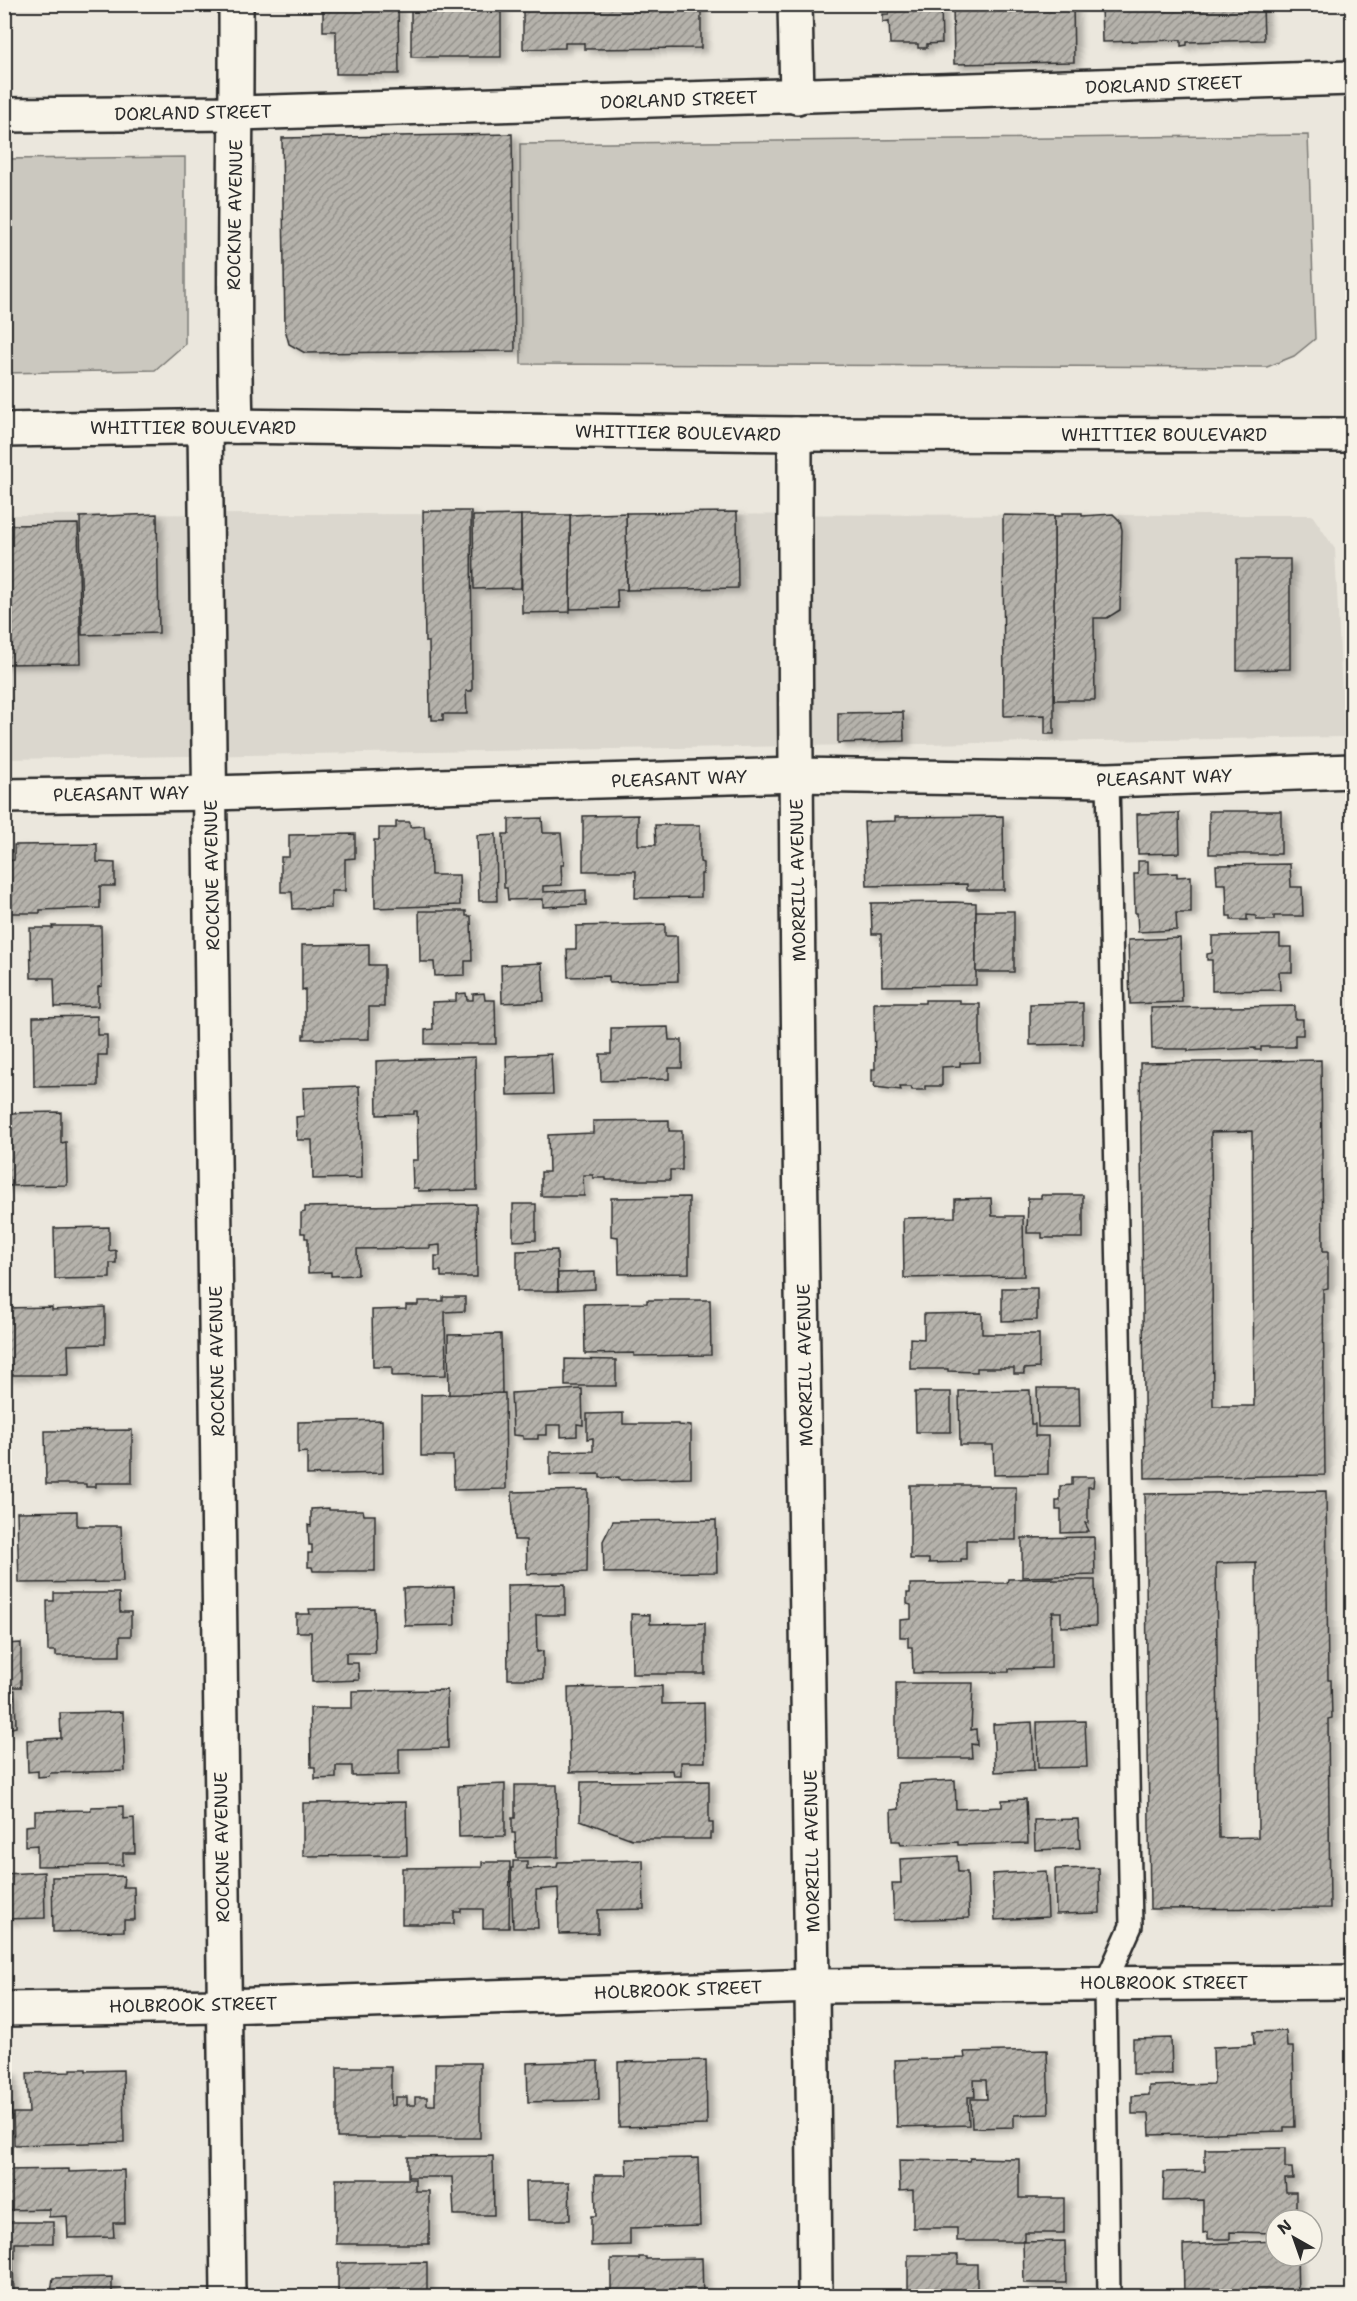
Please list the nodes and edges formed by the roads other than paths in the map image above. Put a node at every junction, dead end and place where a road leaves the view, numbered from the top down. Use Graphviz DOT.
graph roads {
  1 [pos="236,4"];
  2 [pos="795,4"];
  3 [pos="1353,78"];
  4 [pos="797,97"];
  5 [pos="237,113"];
  6 [pos="4,115"];
  7 [pos="221,426"];
  8 [pos="4,430"];
  9 [pos="795,435"];
  10 [pos="1353,435"];
  11 [pos="1353,771"];
  12 [pos="796,775"];
  13 [pos="1108,780"];
  14 [pos="211,793"];
  15 [pos="4,796"];
  16 [pos="1353,1982"];
  17 [pos="1105,1984"];
  18 [pos="813,1986"];
  19 [pos="223,2006"];
  20 [pos="4,2009"];
  21 [pos="228,2296"];
  22 [pos="815,2296"];
  23 [pos="1109,2296"];
  1 -- 5 [label="street, ROCKNE AVENUE"];
  2 -- 4 [label="street"];
  3 -- 4 [label="street, DORLAND STREET"];
  4 -- 5 [label="street, DORLAND STREET"];
  5 -- 6 [label="street, DORLAND STREET"];
  5 -- 7 [label="street, ROCKNE AVENUE"];
  7 -- 8 [label="street, WHITTIER BOULEVARD"];
  7 -- 9 [label="street, WHITTIER BOULEVARD"];
  7 -- 14 [label="street, ROCKNE AVENUE"];
  9 -- 10 [label="street, WHITTIER BOULEVARD"];
  9 -- 12 [label="street, MORRILL AVENUE"];
  11 -- 13 [label="street, PLEASANT WAY"];
  12 -- 13 [label="street, PLEASANT WAY"];
  12 -- 14 [label="street, PLEASANT WAY"];
  12 -- 18 [label="street, MORRILL AVENUE"];
  13 -- 17 [label="lane"];
  14 -- 15 [label="street, PLEASANT WAY"];
  14 -- 19 [label="street, ROCKNE AVENUE"];
  16 -- 17 [label="street, HOLBROOK STREET"];
  17 -- 18 [label="street, HOLBROOK STREET"];
  17 -- 23 [label="lane"];
  18 -- 19 [label="street, HOLBROOK STREET"];
  18 -- 22 [label="street, MORRILL AVENUE"];
  19 -- 20 [label="street, HOLBROOK STREET"];
  19 -- 21 [label="street, ROCKNE AVENUE"];
}
